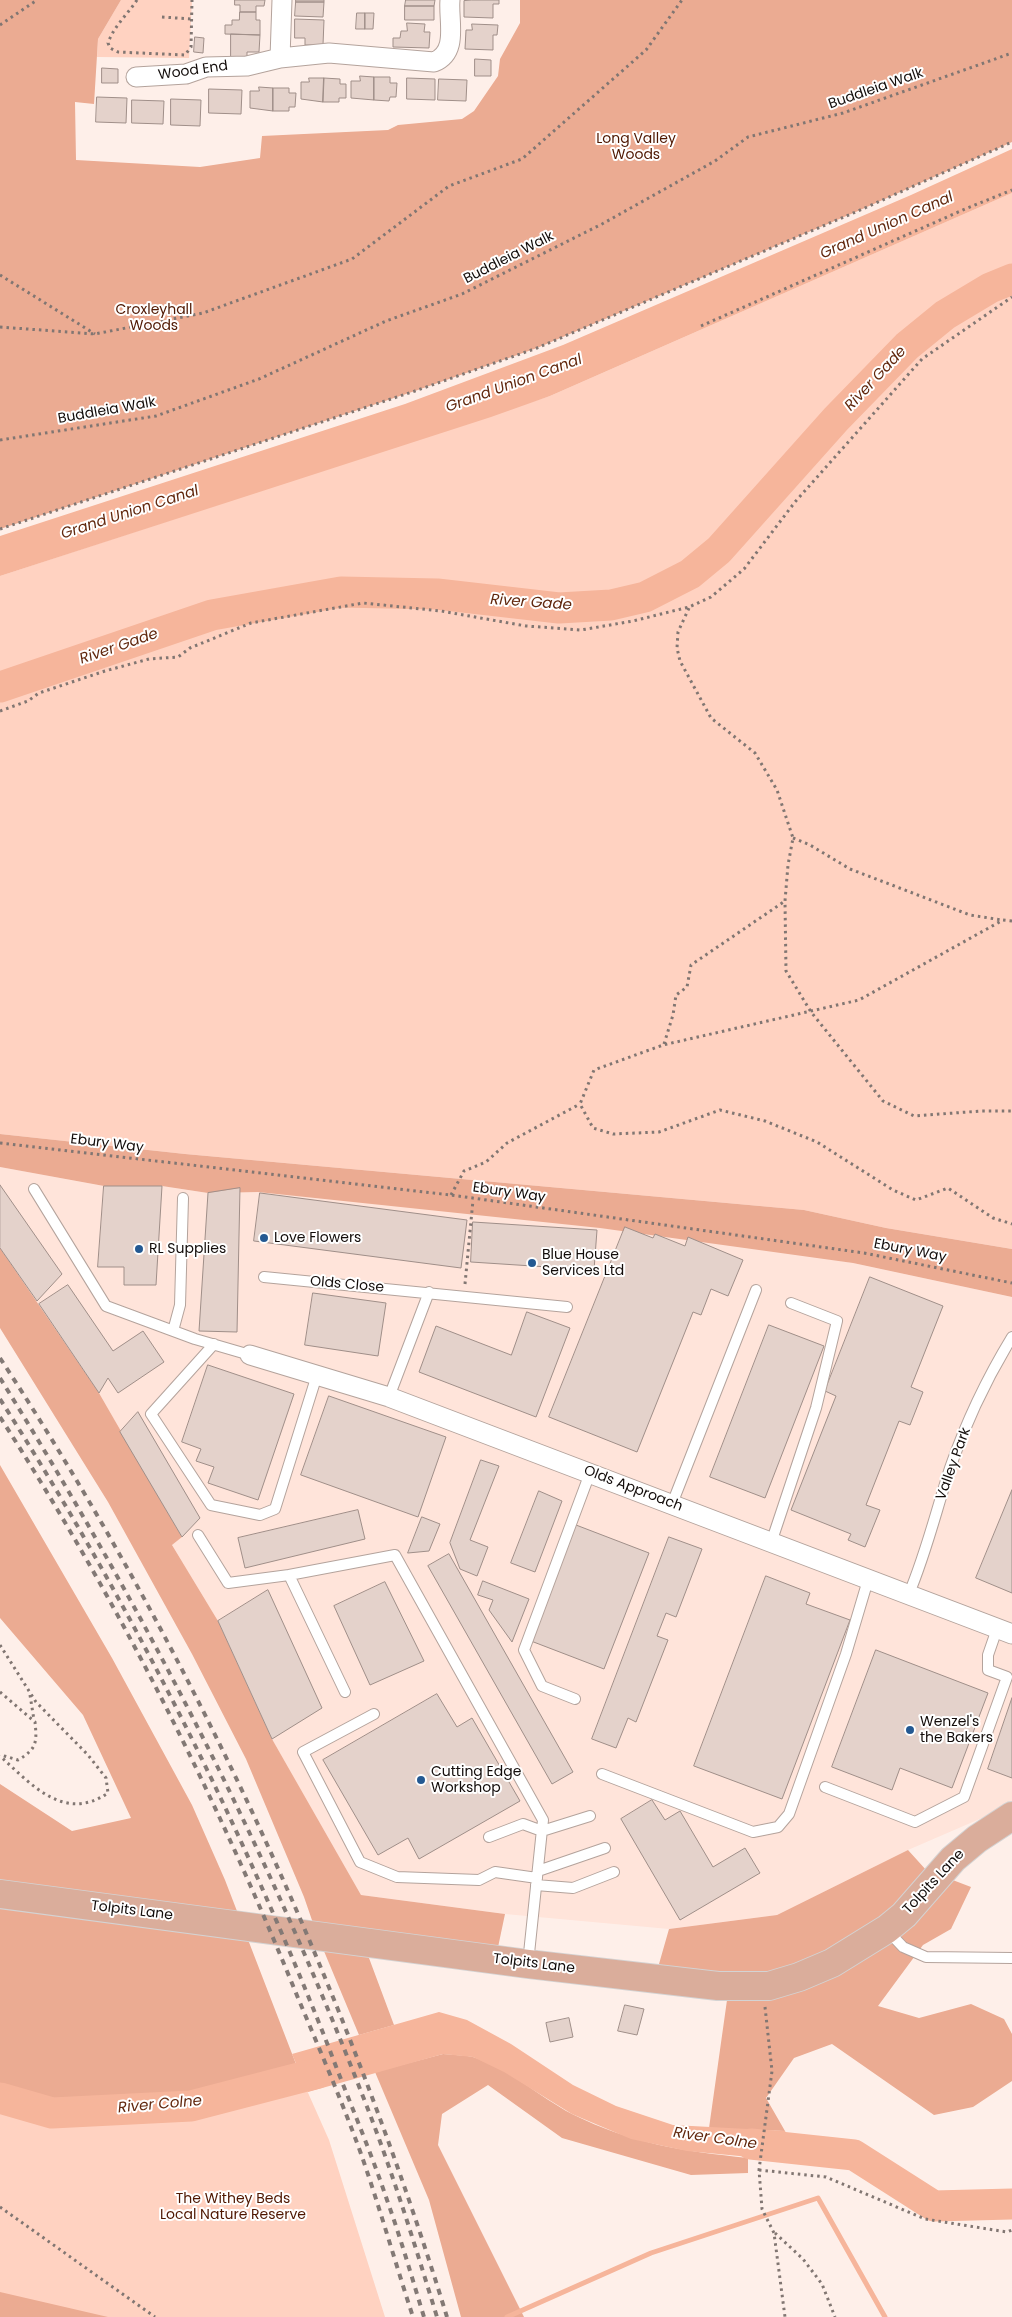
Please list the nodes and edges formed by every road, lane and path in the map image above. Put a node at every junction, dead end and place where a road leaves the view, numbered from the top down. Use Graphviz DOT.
graph roads {
  1 [pos="37,0"];
  2 [pos="137,0"];
  3 [pos="192,0"];
  4 [pos="282,0"];
  5 [pos="450,0"];
  6 [pos="682,0"];
  7 [pos="162,17"];
  8 [pos="191,19"];
  9 [pos="0,25"];
  10 [pos="1012,53"];
  11 [pos="280,58"];
  12 [pos="136,77"];
  13 [pos="1012,142"];
  14 [pos="1012,190"];
  15 [pos="0,274"];
  16 [pos="1012,297"];
  17 [pos="701,326"];
  18 [pos="0,328"];
  19 [pos="95,334"];
  20 [pos="0,440"];
  21 [pos="0,528"];
  22 [pos="689,607"];
  23 [pos="0,710"];
  24 [pos="793,838"];
  25 [pos="785,901"];
  26 [pos="1003,920"];
  27 [pos="1012,921"];
  28 [pos="811,1012"];
  29 [pos="663,1044"];
  30 [pos="580,1104"];
  31 [pos="1012,1111"];
  32 [pos="0,1143"];
  33 [pos="34,1189"];
  34 [pos="451,1195"];
  35 [pos="183,1198"];
  36 [pos="473,1200"];
  37 [pos="1012,1224"];
  38 [pos="264,1277"];
  39 [pos="1012,1283"];
  40 [pos="756,1290"];
  41 [pos="429,1292"];
  42 [pos="464,1296"];
  43 [pos="791,1303"];
  44 [pos="567,1307"];
  45 [pos="173,1331"];
  46 [pos="1012,1337"];
  47 [pos="214,1344"];
  48 [pos="250,1354"];
  49 [pos="316,1375"];
  50 [pos="389,1397"];
  51 [pos="590,1473"];
  52 [pos="672,1504"];
  53 [pos="198,1535"];
  54 [pos="771,1542"];
  55 [pos="289,1575"];
  56 [pos="868,1580"];
  57 [pos="908,1596"];
  58 [pos="1005,1631"];
  59 [pos="0,1645"];
  60 [pos="0,1692"];
  61 [pos="30,1692"];
  62 [pos="345,1692"];
  63 [pos="575,1699"];
  64 [pos="374,1714"];
  65 [pos="35,1722"];
  66 [pos="0,1756"];
  67 [pos="602,1774"];
  68 [pos="825,1787"];
  69 [pos="590,1816"];
  70 [pos="1012,1816"];
  71 [pos="542,1831"];
  72 [pos="488,1837"];
  73 [pos="605,1848"];
  74 [pos="614,1872"];
  75 [pos="537,1878"];
  76 [pos="0,1894"];
  77 [pos="887,1930"];
  78 [pos="1012,1958"];
  79 [pos="528,1964"];
  80 [pos="769,1986"];
  81 [pos="759,2170"];
  82 [pos="0,2206"];
  83 [pos="1012,2230"];
  84 [pos="774,2233"];
  85 [pos="155,2317"];
  86 [pos="785,2317"];
  87 [pos="834,2317"];
  1 -- 9 [label="path"];
  2 -- 8 [label="path"];
  3 -- 8 [label="path"];
  4 -- 11 [label="street"];
  5 -- 11 [label="street, Wood End"];
  6 -- 19 [label="path"];
  7 -- 8 [label="path"];
  10 -- 20 [label="path, Buddleia Walk"];
  11 -- 12 [label="street, Wood End"];
  13 -- 21 [label="path"];
  14 -- 17 [label="path"];
  15 -- 19 [label="path"];
  16 -- 22 [label="path"];
  18 -- 19 [label="path"];
  22 -- 23 [label="path"];
  22 -- 24 [label="path"];
  24 -- 25 [label="path"];
  24 -- 26 [label="path"];
  25 -- 28 [label="path"];
  25 -- 29 [label="path"];
  26 -- 27 [label="path"];
  26 -- 28 [label="path"];
  28 -- 29 [label="path"];
  28 -- 31 [label="path"];
  29 -- 30 [label="path"];
  30 -- 34 [label="path"];
  30 -- 37 [label="path"];
  32 -- 34 [label="path, Ebury Way"];
  33 -- 45 [label="lane"];
  34 -- 36 [label="path, Ebury Way"];
  35 -- 45 [label="lane"];
  36 -- 39 [label="path, Ebury Way"];
  36 -- 42 [label="path"];
  38 -- 41 [label="lane, Olds Close"];
  40 -- 52 [label="lane"];
  41 -- 42 [label="lane, Olds Close"];
  41 -- 50 [label="lane"];
  42 -- 44 [label="lane, Olds Close"];
  43 -- 54 [label="lane"];
  45 -- 47 [label="lane"];
  46 -- 57 [label="lane, Valley Park"];
  47 -- 48 [label="lane"];
  47 -- 49 [label="lane"];
  48 -- 49 [label="street, Olds Approach"];
  49 -- 50 [label="street, Olds Approach"];
  50 -- 51 [label="street, Olds Approach"];
  51 -- 52 [label="street, Olds Approach"];
  51 -- 63 [label="lane"];
  52 -- 54 [label="street, Olds Approach"];
  53 -- 55 [label="lane"];
  54 -- 56 [label="street, Olds Approach"];
  55 -- 62 [label="lane"];
  55 -- 71 [label="lane"];
  56 -- 57 [label="street, Olds Approach"];
  56 -- 67 [label="lane"];
  57 -- 58 [label="street, Olds Approach"];
  58 -- 68 [label="lane"];
  59 -- 61 [label="path"];
  60 -- 65 [label="path"];
  61 -- 65 [label="path"];
  61 -- 66 [label="path"];
  64 -- 75 [label="lane"];
  65 -- 66 [label="path"];
  69 -- 71 [label="lane"];
  70 -- 77 [label="main road, Tolpits Lane"];
  71 -- 72 [label="lane"];
  71 -- 75 [label="lane"];
  73 -- 75 [label="lane"];
  74 -- 75 [label="lane"];
  75 -- 79 [label="lane"];
  76 -- 79 [label="main road, Tolpits Lane"];
  77 -- 78 [label="lane"];
  77 -- 80 [label="main road, Tolpits Lane"];
  79 -- 80 [label="main road, Tolpits Lane"];
  80 -- 81 [label="path"];
  81 -- 83 [label="path"];
  81 -- 84 [label="path"];
  82 -- 85 [label="path"];
  84 -- 86 [label="path"];
  84 -- 87 [label="path"];
}
